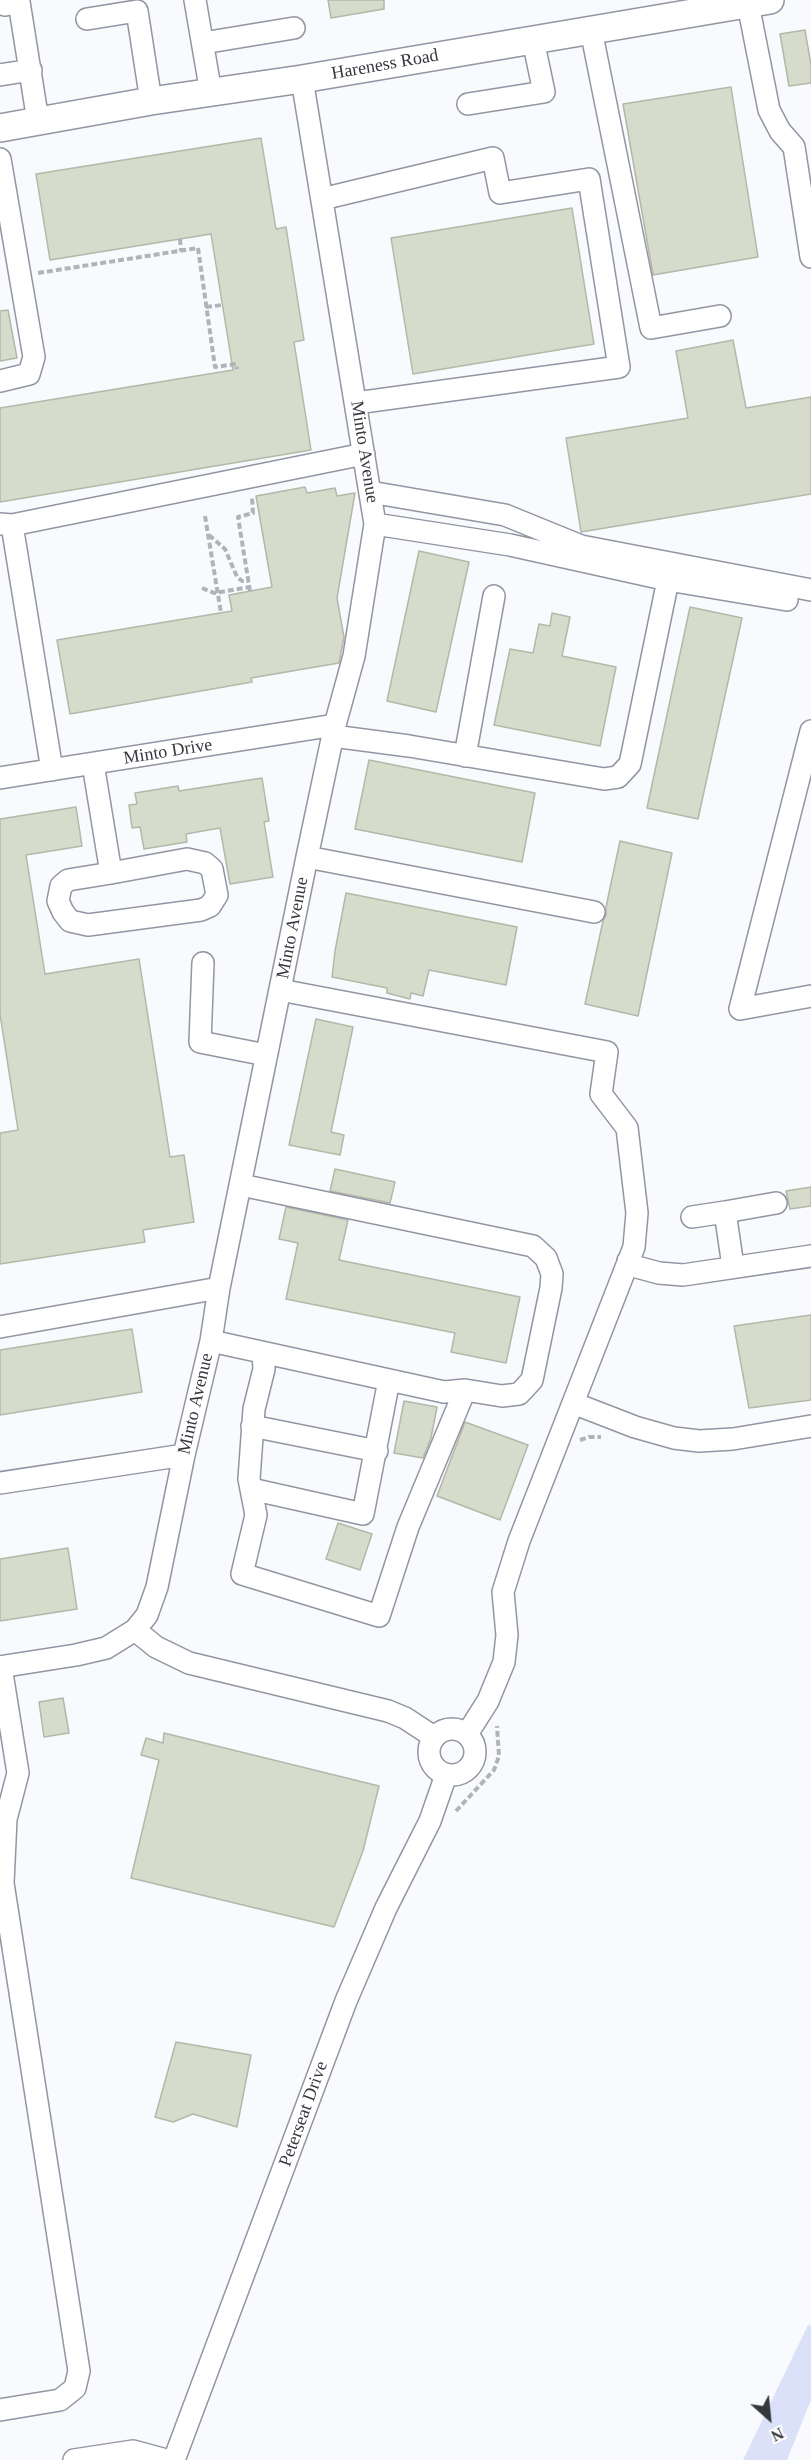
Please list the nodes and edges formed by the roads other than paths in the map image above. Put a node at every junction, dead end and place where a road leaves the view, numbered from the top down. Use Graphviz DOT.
graph roads {
  1 [pos="4,0"];
  2 [pos="195,0"];
  3 [pos="759,2"];
  4 [pos="87,19"];
  5 [pos="294,28"];
  6 [pos="591,30"];
  7 [pos="533,40"];
  8 [pos="203,43"];
  9 [pos="30,70"];
  10 [pos="0,75"];
  11 [pos="302,79"];
  12 [pos="211,93"];
  13 [pos="151,101"];
  14 [pos="468,104"];
  15 [pos="38,121"];
  16 [pos="0,128"];
  17 [pos="802,146"];
  18 [pos="0,159"];
  19 [pos="322,199"];
  20 [pos="811,257"];
  21 [pos="720,316"];
  22 [pos="0,381"];
  23 [pos="356,403"];
  24 [pos="364,454"];
  25 [pos="370,492"];
  26 [pos="375,524"];
  27 [pos="6,525"];
  28 [pos="668,580"];
  29 [pos="811,590"];
  30 [pos="494,596"];
  31 [pos="811,604"];
  32 [pos="334,730"];
  33 [pos="811,731"];
  34 [pos="465,756"];
  35 [pos="93,764"];
  36 [pos="52,770"];
  37 [pos="0,778"];
  38 [pos="307,857"];
  39 [pos="111,873"];
  40 [pos="594,912"];
  41 [pos="203,963"];
  42 [pos="280,990"];
  43 [pos="811,996"];
  44 [pos="266,1055"];
  45 [pos="241,1185"];
  46 [pos="776,1203"];
  47 [pos="725,1212"];
  48 [pos="692,1217"];
  49 [pos="631,1254"];
  50 [pos="811,1256"];
  51 [pos="733,1266"];
  52 [pos="219,1288"];
  53 [pos="0,1327"];
  54 [pos="211,1341"];
  55 [pos="263,1353"];
  56 [pos="389,1380"];
  57 [pos="465,1390"];
  58 [pos="573,1402"];
  59 [pos="252,1426"];
  60 [pos="811,1426"];
  61 [pos="377,1451"];
  62 [pos="184,1455"];
  63 [pos="0,1483"];
  64 [pos="251,1489"];
  65 [pos="135,1630"];
  66 [pos="1,1667"];
  67 [pos="467,1734"];
  68 [pos="434,1737"];
  69 [pos="446,1774"];
  70 [pos="9,1775"];
  71 [pos="0,2410"];
  72 [pos="74,2460"];
  73 [pos="166,2460"];
  74 [pos="174,2460"];
  1 -- 9 [label="street"];
  2 -- 8 [label="street"];
  3 -- 6 [label="main road, Hareness Road"];
  3 -- 17 [label="street"];
  4 -- 13 [label="street"];
  5 -- 8 [label="street"];
  6 -- 7 [label="main road, Hareness Road"];
  6 -- 21 [label="street"];
  7 -- 11 [label="main road, Hareness Road"];
  7 -- 14 [label="street"];
  8 -- 12 [label="street"];
  9 -- 10 [label="street"];
  9 -- 15 [label="street"];
  11 -- 12 [label="main road, Hareness Road"];
  11 -- 19 [label="street, Minto Avenue"];
  12 -- 13 [label="main road, Hareness Road"];
  13 -- 15 [label="main road, Hareness Road"];
  15 -- 16 [label="main road, Hareness Road"];
  17 -- 20 [label="street"];
  18 -- 22 [label="street"];
  19 -- 23 [label="street, Minto Avenue"];
  19 -- 23 [label="street"];
  23 -- 24 [label="street, Minto Avenue"];
  24 -- 25 [label="street, Minto Avenue"];
  24 -- 27 [label="street"];
  25 -- 26 [label="street, Minto Avenue"];
  25 -- 29 [label="street"];
  26 -- 28 [label="street"];
  26 -- 32 [label="street, Minto Avenue"];
  27 -- 36 [label="street"];
  28 -- 31 [label="street"];
  28 -- 34 [label="street, Minto Drive"];
  30 -- 34 [label="street"];
  32 -- 34 [label="street, Minto Drive"];
  32 -- 35 [label="street, Minto Drive"];
  32 -- 38 [label="street, Minto Avenue"];
  33 -- 43 [label="street"];
  35 -- 36 [label="street, Minto Drive"];
  35 -- 39 [label="street"];
  36 -- 37 [label="street, Minto Drive"];
  38 -- 40 [label="street"];
  38 -- 42 [label="street, Minto Avenue"];
  39 -- 39 [label="street"];
  41 -- 44 [label="street"];
  42 -- 44 [label="street, Minto Avenue"];
  42 -- 49 [label="street"];
  44 -- 45 [label="street, Minto Avenue"];
  45 -- 52 [label="street, Minto Avenue"];
  45 -- 57 [label="street"];
  46 -- 47 [label="street"];
  47 -- 48 [label="street"];
  47 -- 51 [label="street"];
  49 -- 51 [label="street"];
  49 -- 58 [label="street"];
  50 -- 51 [label="street"];
  52 -- 53 [label="street"];
  52 -- 54 [label="street, Minto Avenue"];
  54 -- 55 [label="street"];
  54 -- 62 [label="street, Minto Avenue"];
  55 -- 56 [label="street"];
  55 -- 59 [label="street"];
  56 -- 57 [label="street"];
  56 -- 61 [label="street"];
  57 -- 64 [label="street"];
  58 -- 60 [label="street"];
  58 -- 67 [label="street"];
  59 -- 61 [label="street"];
  59 -- 64 [label="street"];
  61 -- 64 [label="street"];
  62 -- 63 [label="street"];
  62 -- 65 [label="street, Minto Avenue"];
  65 -- 66 [label="street, Minto Avenue"];
  65 -- 68 [label="street"];
  66 -- 70 [label="street"];
  67 -- 68 [label="street"];
  67 -- 69 [label="street"];
  68 -- 69 [label="street"];
  69 -- 74 [label="street, Peterseat Drive"];
  70 -- 71 [label="street"];
  72 -- 73 [label="street"];
}
